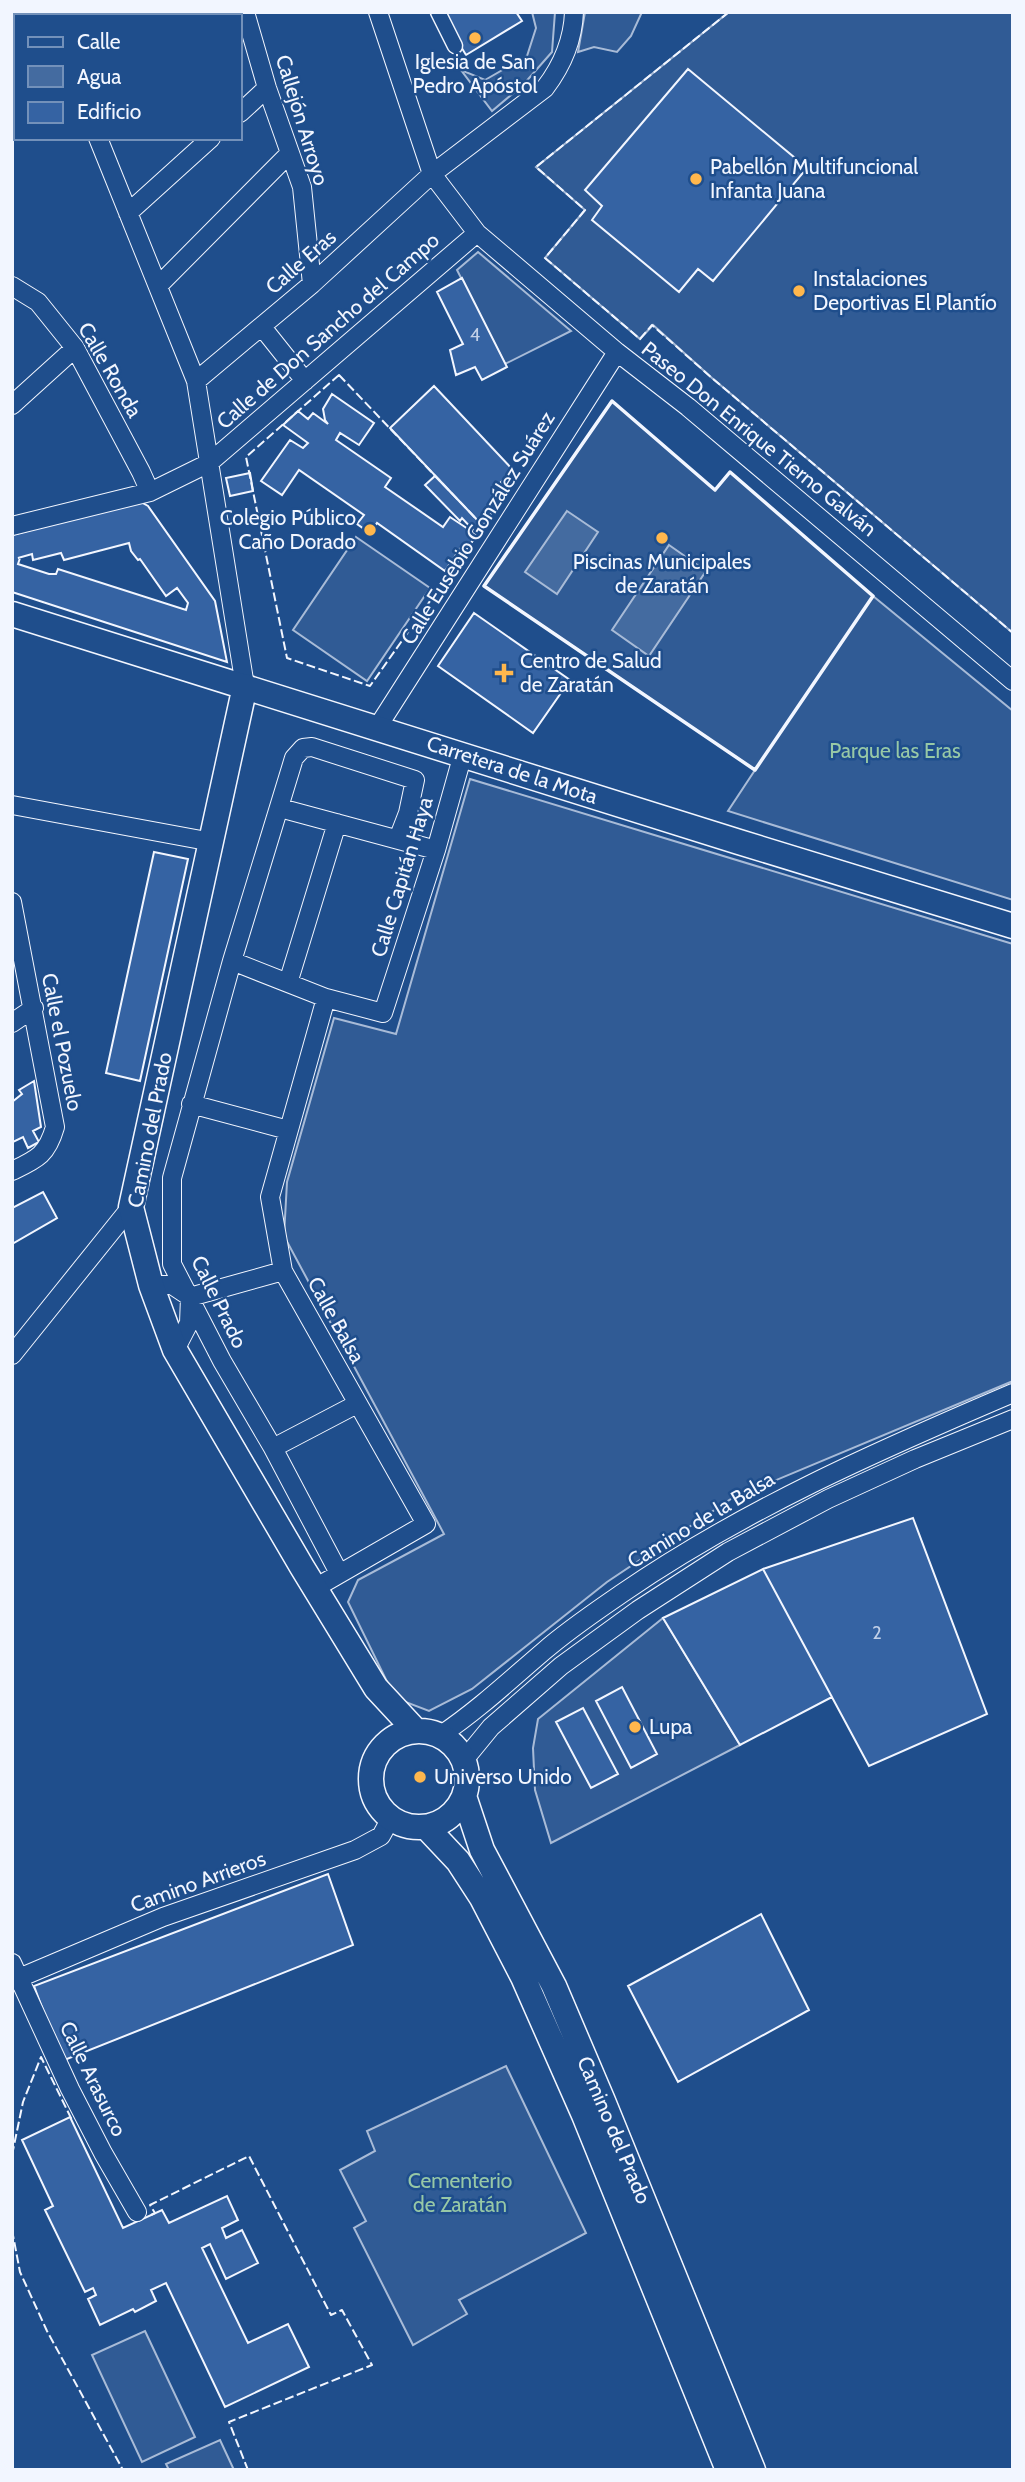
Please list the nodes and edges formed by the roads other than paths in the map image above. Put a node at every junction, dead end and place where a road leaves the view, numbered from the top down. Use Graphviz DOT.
graph roads {
  1 [pos="245,12"];
  2 [pos="378,12"];
  3 [pos="438,12"];
  4 [pos="574,12"];
  5 [pos="455,46"];
  6 [pos="268,88"];
  7 [pos="242,111"];
  8 [pos="100,140"];
  9 [pos="209,140"];
  10 [pos="289,154"];
  11 [pos="432,174"];
  12 [pos="128,213"];
  13 [pos="477,233"];
  14 [pos="312,284"];
  15 [pos="12,286"];
  16 [pos="158,286"];
  17 [pos="262,327"];
  18 [pos="75,348"];
  19 [pos="617,352"];
  20 [pos="305,380"];
  21 [pos="196,381"];
  22 [pos="12,405"];
  23 [pos="209,463"];
  24 [pos="150,492"];
  25 [pos="12,526"];
  26 [pos="12,614"];
  27 [pos="1013,681"];
  28 [pos="245,686"];
  29 [pos="377,728"];
  30 [pos="463,754"];
  31 [pos="12,805"];
  32 [pos="280,808"];
  33 [pos="337,824"];
  34 [pos="398,839"];
  35 [pos="212,842"];
  36 [pos="436,850"];
  37 [pos="12,902"];
  38 [pos="1013,926"];
  39 [pos="232,961"];
  40 [pos="288,983"];
  41 [pos="326,998"];
  42 [pos="34,1008"];
  43 [pos="12,1023"];
  44 [pos="191,1104"];
  45 [pos="288,1130"];
  46 [pos="12,1171"];
  47 [pos="131,1207"];
  48 [pos="283,1271"];
  49 [pos="151,1285"];
  50 [pos="190,1297"];
  51 [pos="175,1350"];
  52 [pos="12,1355"];
  53 [pos="1013,1393"];
  54 [pos="357,1404"];
  55 [pos="1013,1419"];
  56 [pos="273,1448"];
  57 [pos="339,1573"];
  58 [pos="315,1588"];
  59 [pos="376,1688"];
  60 [pos="415,1730"];
  61 [pos="441,1735"];
  62 [pos="384,1744"];
  63 [pos="464,1760"];
  64 [pos="464,1796"];
  65 [pos="391,1818"];
  66 [pos="426,1827"];
  67 [pos="15,1974"];
  68 [pos="137,2212"];
  69 [pos="727,2470"];
  70 [pos="753,2470"];
  1 -- 6 [label="street, Callejón Arroyo"];
  2 -- 11 [label="street, Paseo Don Enrique Tierno Galván"];
  3 -- 5 [label="street"];
  4 -- 11 [label="street, Calle Eras"];
  6 -- 7 [label="street"];
  6 -- 10 [label="street, Callejón Arroyo"];
  8 -- 12 [label="street"];
  9 -- 12 [label="street"];
  10 -- 14 [label="street, Callejón Arroyo"];
  10 -- 16 [label="street"];
  11 -- 13 [label="street, Paseo Don Enrique Tierno Galván"];
  11 -- 14 [label="street, Calle Eras"];
  12 -- 16 [label="street"];
  13 -- 19 [label="street, Paseo Don Enrique Tierno Galván"];
  13 -- 20 [label="street, Calle de Don Sancho del Campo"];
  14 -- 17 [label="street, Calle Eras"];
  15 -- 18 [label="street, Calle Ronda"];
  16 -- 21 [label="street"];
  17 -- 20 [label="street"];
  17 -- 21 [label="street, Calle Eras"];
  18 -- 22 [label="street"];
  18 -- 24 [label="street, Calle Ronda"];
  19 -- 27 [label="street, Paseo Don Enrique Tierno Galván"];
  19 -- 29 [label="street, Calle Eusebio González Suárez"];
  20 -- 23 [label="street, Calle de Don Sancho del Campo"];
  21 -- 23 [label="street"];
  23 -- 24 [label="street, Calle de Don Sancho del Campo"];
  23 -- 28 [label="street"];
  24 -- 25 [label="street, Calle de Don Sancho del Campo"];
  26 -- 28 [label="main road, Carretera de la Mota"];
  28 -- 29 [label="main road, Carretera de la Mota"];
  28 -- 35 [label="main road, Camino del Prado"];
  29 -- 30 [label="main road, Carretera de la Mota"];
  30 -- 36 [label="street, Calle Capitán Haya"];
  30 -- 38 [label="main road, Carretera de la Mota"];
  31 -- 35 [label="street"];
  32 -- 33 [label="street"];
  32 -- 34 [label="street, Calle Prado"];
  32 -- 39 [label="street, Calle Prado"];
  33 -- 34 [label="street"];
  33 -- 40 [label="street"];
  34 -- 36 [label="street"];
  35 -- 47 [label="main road, Camino del Prado"];
  36 -- 41 [label="street, Calle Capitán Haya"];
  37 -- 42 [label="street, Calle el Pozuelo"];
  39 -- 40 [label="street"];
  39 -- 44 [label="street, Calle Prado"];
  40 -- 41 [label="street"];
  41 -- 45 [label="street, Calle Balsa"];
  42 -- 43 [label="street"];
  42 -- 46 [label="street, Calle el Pozuelo"];
  44 -- 45 [label="street"];
  44 -- 50 [label="street, Calle Prado"];
  45 -- 48 [label="street, Calle Balsa"];
  47 -- 49 [label="main road, Camino del Prado"];
  47 -- 52 [label="street"];
  48 -- 50 [label="street"];
  48 -- 54 [label="street, Calle Balsa"];
  49 -- 50 [label="street"];
  49 -- 51 [label="main road, Camino del Prado"];
  50 -- 51 [label="street"];
  50 -- 56 [label="street, Calle Prado"];
  51 -- 58 [label="main road, Camino del Prado"];
  53 -- 61 [label="street, Camino de la Balsa"];
  54 -- 56 [label="street"];
  54 -- 57 [label="street, Calle Balsa"];
  55 -- 63 [label="street, Camino de la Balsa"];
  56 -- 57 [label="street, Calle Prado"];
  57 -- 58 [label="street, Calle Balsa"];
  58 -- 59 [label="main road, Camino del Prado"];
  59 -- 60 [label="main road, Camino del Prado"];
  59 -- 62 [label="main road, Camino del Prado"];
  60 -- 61 [label="main road"];
  60 -- 62 [label="main road"];
  61 -- 63 [label="main road"];
  62 -- 65 [label="main road"];
  63 -- 64 [label="main road"];
  64 -- 66 [label="main road"];
  64 -- 70 [label="main road, Camino del Prado"];
  65 -- 66 [label="main road"];
  65 -- 67 [label="street, Camino Arrieros"];
  66 -- 69 [label="main road, Camino del Prado"];
  67 -- 68 [label="street, Calle Arasurco"];
}
